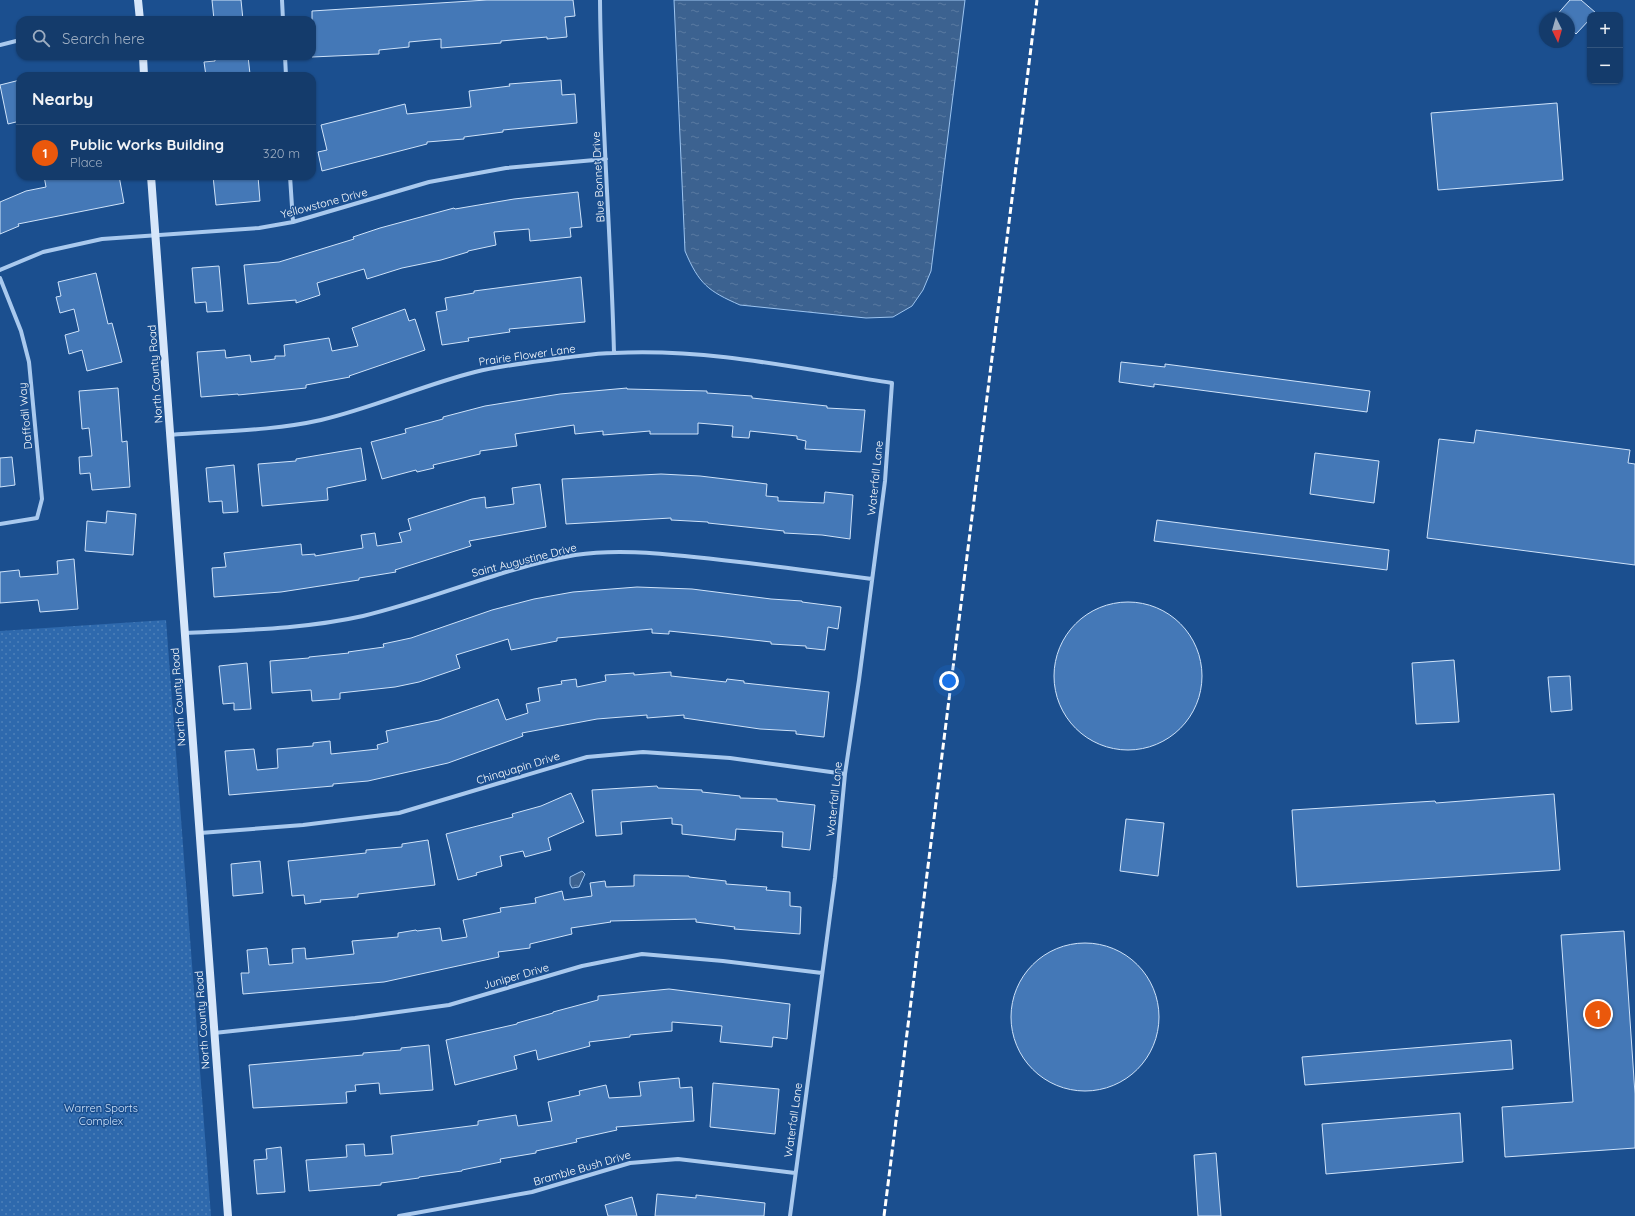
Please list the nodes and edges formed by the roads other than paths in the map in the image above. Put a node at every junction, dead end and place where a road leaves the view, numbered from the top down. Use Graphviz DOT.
graph roads {
  1 [pos="138,0"];
  2 [pos="282,0"];
  3 [pos="600,0"];
  4 [pos="140,16"];
  5 [pos="283,16"];
  6 [pos="16,41"];
  7 [pos="0,46"];
  8 [pos="142,60"];
  9 [pos="285,60"];
  10 [pos="144,72"];
  11 [pos="286,72"];
  12 [pos="606,159"];
  13 [pos="151,180"];
  14 [pos="290,180"];
  15 [pos="294,222"];
  16 [pos="156,235"];
  17 [pos="0,270"];
  18 [pos="0,278"];
  19 [pos="614,352"];
  20 [pos="892,383"];
  21 [pos="170,435"];
  22 [pos="0,524"];
  23 [pos="872,579"];
  24 [pos="185,633"];
  25 [pos="845,774"];
  26 [pos="200,833"];
  27 [pos="822,973"];
  28 [pos="214,1033"];
  29 [pos="795,1173"];
  30 [pos="228,1216"];
  31 [pos="399,1216"];
  32 [pos="790,1216"];
  1 -- 4 [label="street"];
  2 -- 5 [label="street"];
  3 -- 12 [label="street, Blue Bonnet Drive"];
  6 -- 7 [label="street"];
  8 -- 10 [label="street"];
  9 -- 11 [label="street"];
  12 -- 15 [label="street, Yellowstone Drive"];
  12 -- 19 [label="street, Blue Bonnet Drive"];
  13 -- 16 [label="street, North County Road"];
  14 -- 15 [label="street"];
  15 -- 16 [label="street, Yellowstone Drive"];
  16 -- 17 [label="street, Yellowstone Drive"];
  16 -- 21 [label="street, North County Road"];
  18 -- 22 [label="street, Daffodil Way"];
  19 -- 20 [label="street, Prairie Flower Lane"];
  19 -- 21 [label="street, Prairie Flower Lane"];
  20 -- 23 [label="street, Waterfall Lane"];
  21 -- 24 [label="street, North County Road"];
  23 -- 24 [label="street, Saint Augustine Drive"];
  23 -- 25 [label="street, Waterfall Lane"];
  24 -- 26 [label="street, North County Road"];
  25 -- 26 [label="street, Chinquapin Drive"];
  25 -- 27 [label="street, Waterfall Lane"];
  26 -- 28 [label="street, North County Road"];
  27 -- 28 [label="street, Juniper Drive"];
  27 -- 29 [label="street, Waterfall Lane"];
  28 -- 30 [label="street, North County Road"];
  29 -- 31 [label="street, Bramble Bush Drive"];
  29 -- 32 [label="street, Waterfall Lane"];
}
